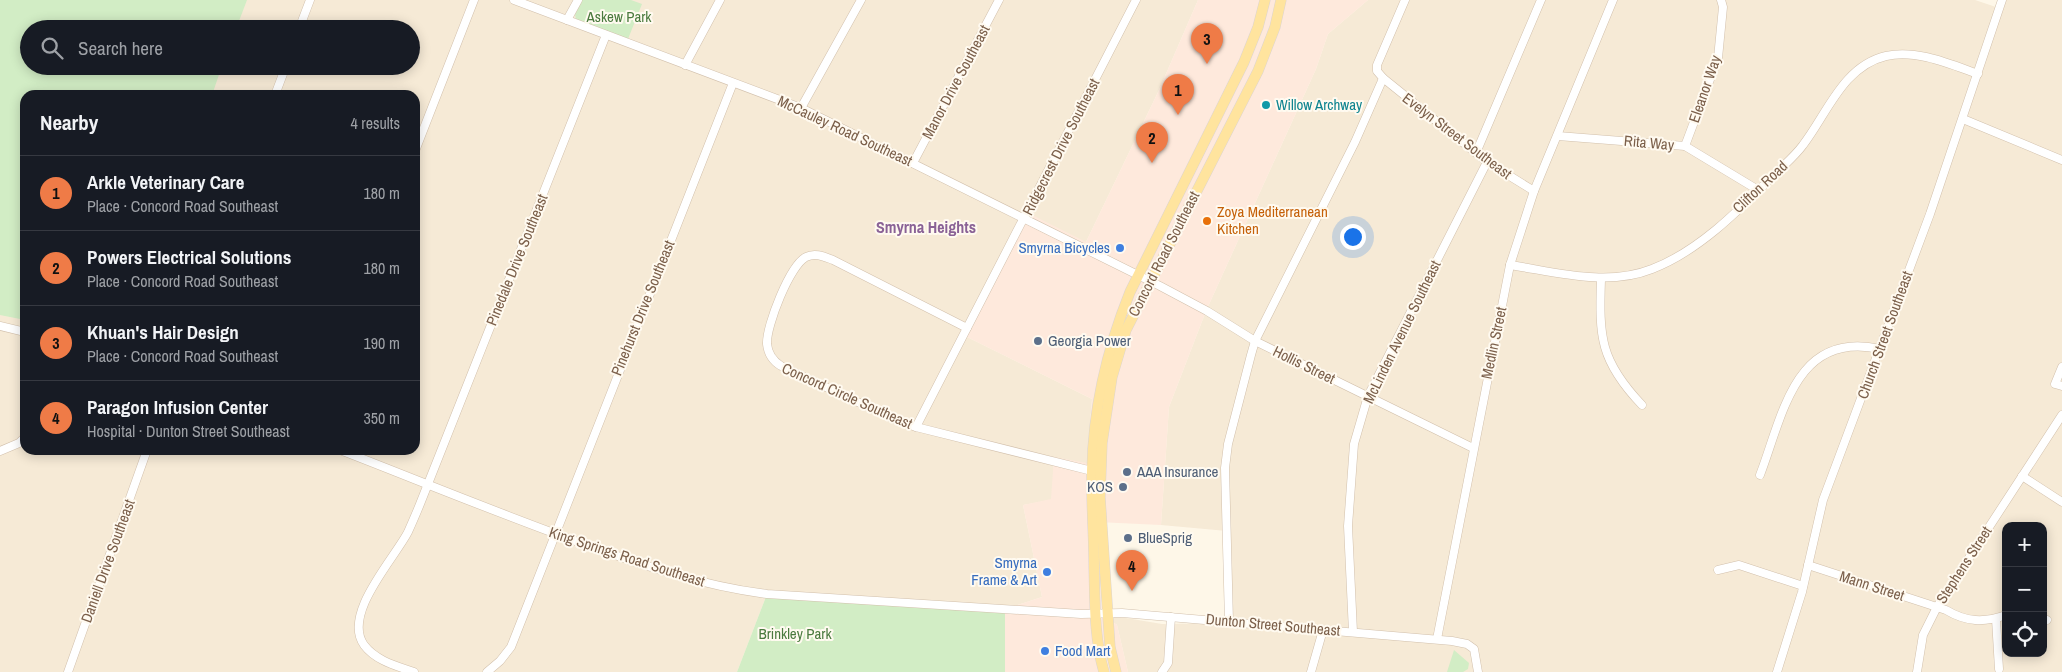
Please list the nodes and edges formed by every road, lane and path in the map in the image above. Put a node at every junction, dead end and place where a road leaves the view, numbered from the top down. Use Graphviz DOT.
graph roads {
  1 [pos="310,0"];
  2 [pos="474,0"];
  3 [pos="514,0"];
  4 [pos="578,0"];
  5 [pos="720,0"];
  6 [pos="861,0"];
  7 [pos="999,0"];
  8 [pos="1136,0"];
  9 [pos="1265,0"];
  10 [pos="1282,0"];
  11 [pos="1404,0"];
  12 [pos="1541,0"];
  13 [pos="1613,0"];
  14 [pos="1721,0"];
  15 [pos="2002,0"];
  16 [pos="302,20"];
  17 [pos="567,20"];
  18 [pos="606,35"];
  19 [pos="685,65"];
  20 [pos="1978,74"];
  21 [pos="283,75"];
  22 [pos="1383,78"];
  23 [pos="733,83"];
  24 [pos="277,90"];
  25 [pos="801,108"];
  26 [pos="1963,119"];
  27 [pos="1558,136"];
  28 [pos="420,138"];
  29 [pos="1685,146"];
  30 [pos="1476,153"];
  31 [pos="2062,160"];
  32 [pos="1487,162"];
  33 [pos="913,163"];
  34 [pos="1758,190"];
  35 [pos="1534,191"];
  36 [pos="1024,220"];
  37 [pos="1510,265"];
  38 [pos="1137,276"];
  39 [pos="1601,278"];
  40 [pos="1151,282"];
  41 [pos="0,326"];
  42 [pos="967,328"];
  43 [pos="20,331"];
  44 [pos="1256,341"];
  45 [pos="1880,349"];
  46 [pos="2062,367"];
  47 [pos="2062,386"];
  48 [pos="1368,396"];
  49 [pos="1642,405"];
  50 [pos="2062,415"];
  51 [pos="916,427"];
  52 [pos="20,442"];
  53 [pos="1473,448"];
  54 [pos="0,451"];
  55 [pos="145,455"];
  56 [pos="353,455"];
  57 [pos="1092,471"];
  58 [pos="1760,475"];
  59 [pos="2022,476"];
  60 [pos="428,484"];
  61 [pos="2062,502"];
  62 [pos="554,533"];
  63 [pos="1808,565"];
  64 [pos="1718,570"];
  65 [pos="1803,586"];
  66 [pos="1936,607"];
  67 [pos="1096,614"];
  68 [pos="1108,614"];
  69 [pos="1171,617"];
  70 [pos="2002,617"];
  71 [pos="1996,619"];
  72 [pos="1229,622"];
  73 [pos="1323,630"];
  74 [pos="1353,632"];
  75 [pos="1437,639"];
  76 [pos="1999,669"];
  77 [pos="1164,671"];
  78 [pos="68,672"];
  79 [pos="414,672"];
  80 [pos="486,672"];
  81 [pos="1104,672"];
  82 [pos="1116,672"];
  83 [pos="1311,672"];
  84 [pos="1478,672"];
  85 [pos="1777,672"];
  86 [pos="1917,672"];
  1 -- 16 [label="street"];
  2 -- 28 [label="street"];
  3 -- 17 [label="street, McCauley Road Southeast"];
  4 -- 17 [label="street"];
  5 -- 19 [label="street"];
  6 -- 25 [label="street"];
  7 -- 33 [label="street, Manor Drive Southeast"];
  8 -- 36 [label="street, Ridgecrest Drive Southeast"];
  9 -- 38 [label="main road, Concord Road Southeast"];
  10 -- 40 [label="main road, Concord Road Southeast"];
  11 -- 22 [label="street"];
  12 -- 30 [label="street"];
  13 -- 27 [label="street, Medlin Street"];
  14 -- 29 [label="street, Eleanor Way"];
  15 -- 20 [label="street, Church Street Southeast"];
  17 -- 18 [label="street, McCauley Road Southeast"];
  18 -- 19 [label="street, McCauley Road Southeast"];
  18 -- 60 [label="street, Pinedale Drive Southeast"];
  19 -- 23 [label="street, McCauley Road Southeast"];
  20 -- 26 [label="street, Church Street Southeast"];
  20 -- 34 [label="street, Clifton Road"];
  21 -- 24 [label="street"];
  22 -- 30 [label="street, Evelyn Street Southeast"];
  22 -- 44 [label="street"];
  23 -- 25 [label="street, McCauley Road Southeast"];
  23 -- 62 [label="street, Pinehurst Drive Southeast"];
  25 -- 33 [label="street, McCauley Road Southeast"];
  26 -- 31 [label="street"];
  26 -- 45 [label="street, Church Street Southeast"];
  27 -- 29 [label="street, Rita Way"];
  27 -- 35 [label="street, Medlin Street"];
  29 -- 34 [label="street, Rita Way"];
  30 -- 32 [label="street, Evelyn Street Southeast"];
  32 -- 35 [label="street, Evelyn Street Southeast"];
  32 -- 48 [label="street, McLinden Avenue Southeast"];
  33 -- 36 [label="street, McCauley Road Southeast"];
  34 -- 39 [label="street, Clifton Road"];
  35 -- 37 [label="street, Medlin Street"];
  36 -- 38 [label="street, McCauley Road Southeast"];
  36 -- 42 [label="street, Ridgecrest Drive Southeast"];
  37 -- 39 [label="street, Clifton Road"];
  37 -- 53 [label="street, Medlin Street"];
  38 -- 40 [label="street, Hollis Street"];
  38 -- 57 [label="main road, Concord Road Southeast"];
  39 -- 49 [label="street"];
  40 -- 44 [label="street, Hollis Street"];
  40 -- 68 [label="main road, Concord Road Southeast"];
  41 -- 43 [label="street"];
  42 -- 51 [label="street, Ridgecrest Drive Southeast"];
  42 -- 51 [label="street, Concord Circle Southeast"];
  44 -- 48 [label="street, Hollis Street"];
  44 -- 72 [label="street"];
  45 -- 58 [label="street"];
  45 -- 63 [label="street, Church Street Southeast"];
  46 -- 47 [label="street"];
  48 -- 53 [label="street, Hollis Street"];
  48 -- 74 [label="street, McLinden Avenue Southeast"];
  50 -- 59 [label="street, Stephens Street"];
  51 -- 57 [label="street, Concord Circle Southeast"];
  52 -- 54 [label="street"];
  53 -- 75 [label="street, Medlin Street"];
  55 -- 78 [label="street, Daniell Drive Southeast"];
  56 -- 60 [label="street, King Springs Road Southeast"];
  57 -- 67 [label="main road, Concord Road Southeast"];
  59 -- 61 [label="street"];
  59 -- 66 [label="street, Stephens Street"];
  60 -- 62 [label="street, King Springs Road Southeast"];
  60 -- 79 [label="street, Pinedale Drive Southeast"];
  62 -- 67 [label="street, King Springs Road Southeast"];
  62 -- 80 [label="street, Pinehurst Drive Southeast"];
  63 -- 65 [label="street, Church Street Southeast"];
  63 -- 66 [label="street, Mann Street"];
  64 -- 65 [label="street"];
  65 -- 85 [label="street, Church Street Southeast"];
  66 -- 71 [label="street, Mann Street"];
  66 -- 86 [label="street, Stephens Street"];
  67 -- 68 [label="street, King Springs Road Southeast"];
  67 -- 81 [label="main road, Concord Road Southeast"];
  68 -- 69 [label="street, Dunton Street Southeast"];
  68 -- 82 [label="main road, Concord Road Southeast"];
  69 -- 72 [label="street, Dunton Street Southeast"];
  69 -- 77 [label="street"];
  70 -- 71 [label="street, Mann Street"];
  71 -- 76 [label="street"];
  72 -- 73 [label="street, Dunton Street Southeast"];
  73 -- 74 [label="street, Dunton Street Southeast"];
  73 -- 83 [label="street"];
  74 -- 75 [label="street, Dunton Street Southeast"];
  75 -- 84 [label="street"];
}
